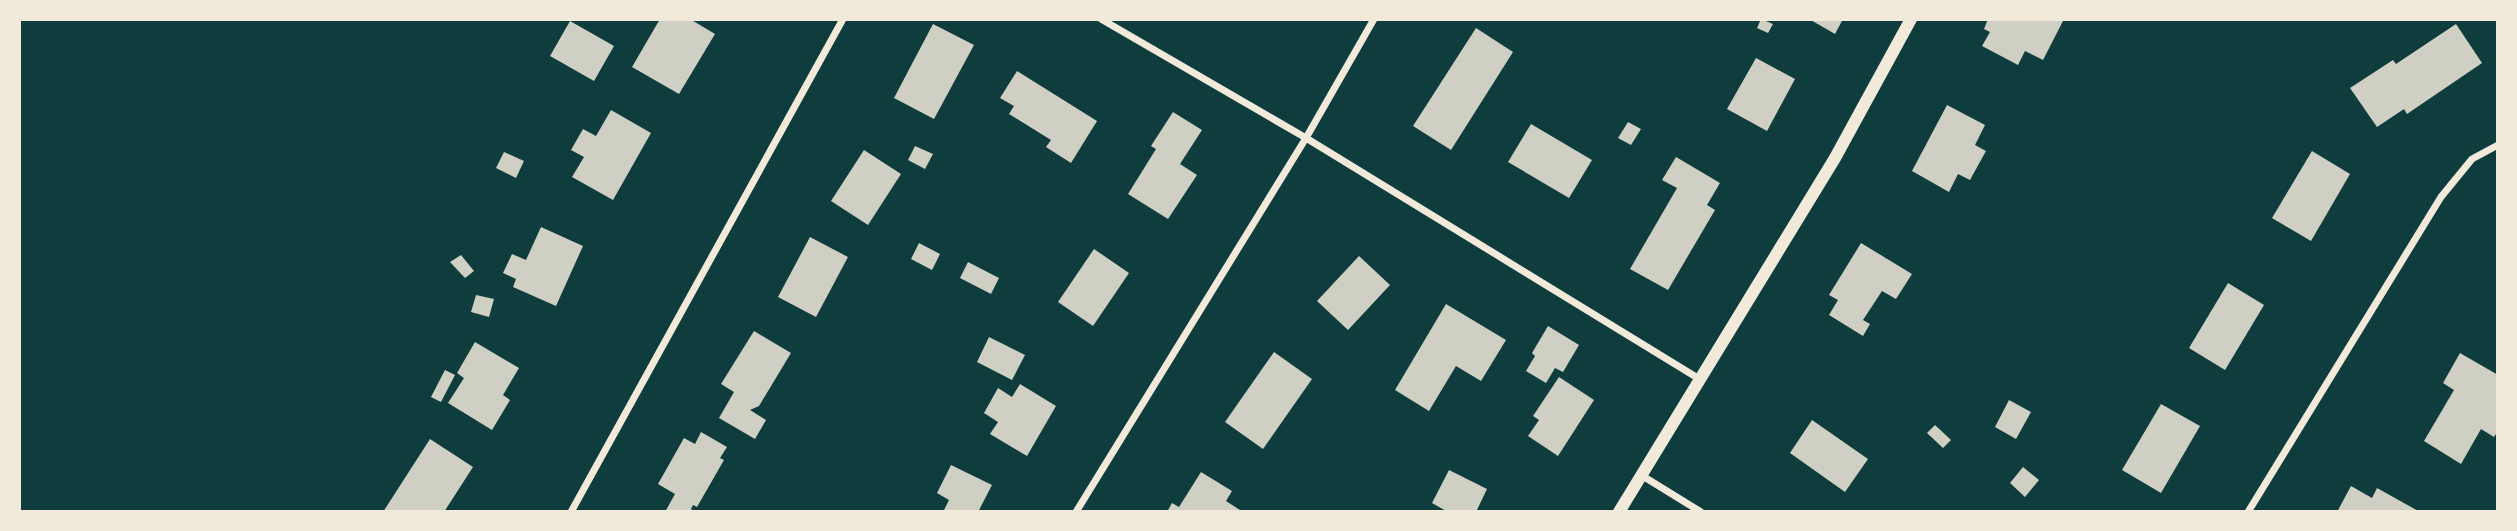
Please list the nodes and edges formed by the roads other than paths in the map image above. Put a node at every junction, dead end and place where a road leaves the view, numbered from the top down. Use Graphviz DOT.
graph roads {
  1 [pos="843,19"];
  2 [pos="1101,19"];
  3 [pos="1374,19"];
  4 [pos="1911,19"];
  5 [pos="1306,138"];
  6 [pos="2498,145"];
  7 [pos="1702,380"];
  8 [pos="1641,475"];
  9 [pos="571,512"];
  10 [pos="1076,512"];
  11 [pos="1619,512"];
  12 [pos="1701,512"];
  13 [pos="2248,512"];
  1 -- 9 [label="street"];
  2 -- 5 [label="street"];
  3 -- 5 [label="street"];
  4 -- 7 [label="street"];
  5 -- 7 [label="street"];
  5 -- 10 [label="street"];
  6 -- 13 [label="street"];
  7 -- 8 [label="street"];
  8 -- 11 [label="street"];
  8 -- 12 [label="street"];
}
